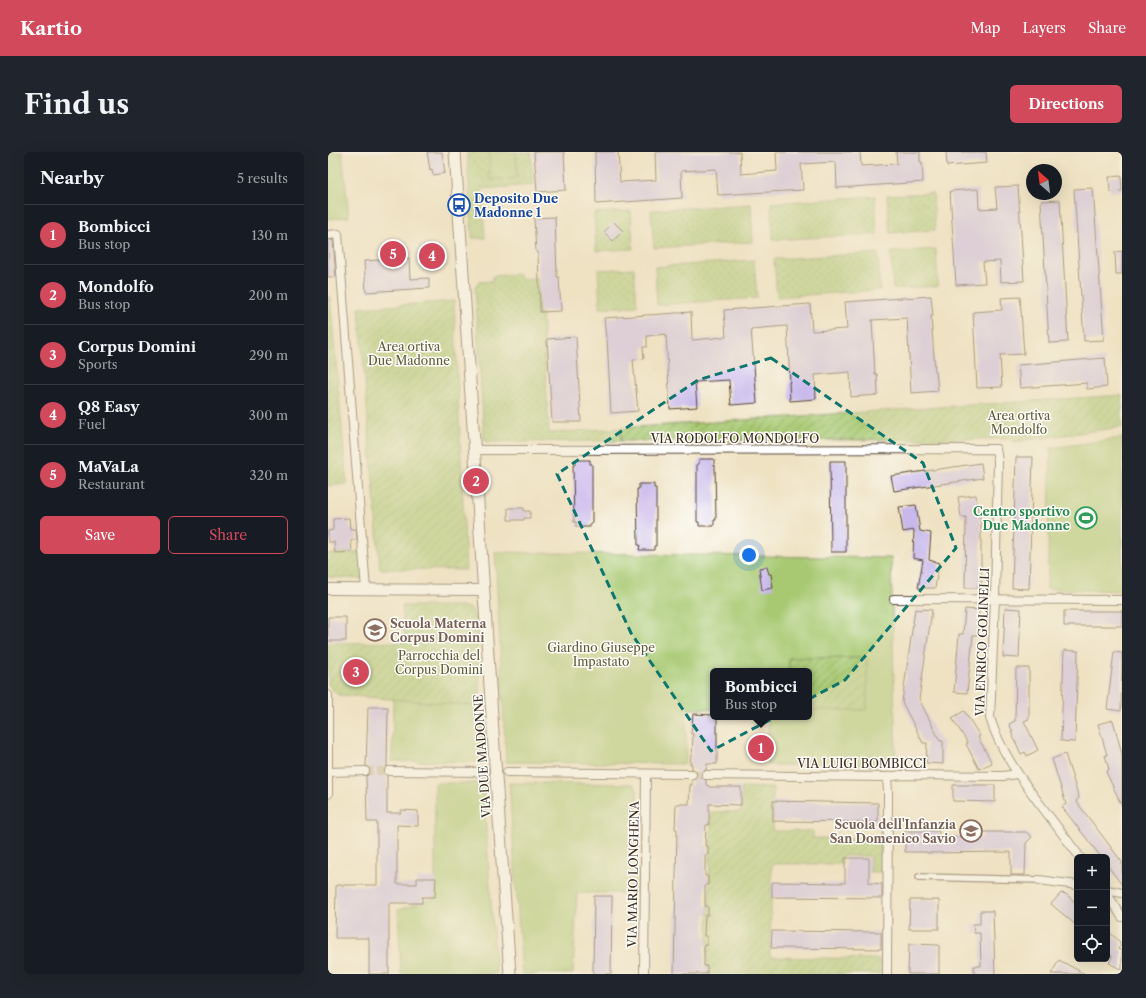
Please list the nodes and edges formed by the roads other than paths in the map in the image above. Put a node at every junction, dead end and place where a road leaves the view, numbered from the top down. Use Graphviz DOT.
graph roads {
  1 [pos="456,152"];
  2 [pos="328,235"];
  3 [pos="996,449"];
  4 [pos="474,450"];
  5 [pos="328,589"];
  6 [pos="366,590"];
  7 [pos="483,590"];
  8 [pos="894,599"];
  9 [pos="995,599"];
  10 [pos="1122,600"];
  11 [pos="328,696"];
  12 [pos="365,771"];
  13 [pos="389,771"];
  14 [pos="328,772"];
  15 [pos="485,772"];
  16 [pos="507,772"];
  17 [pos="646,774"];
  18 [pos="692,774"];
  19 [pos="1017,774"];
  20 [pos="706,775"];
  21 [pos="887,776"];
  22 [pos="328,794"];
  23 [pos="1078,854"];
  24 [pos="919,877"];
  25 [pos="1039,880"];
  26 [pos="1074,885"];
  27 [pos="1110,891"];
  28 [pos="1122,893"];
  29 [pos="1110,899"];
  30 [pos="1122,917"];
  31 [pos="510,974"];
  32 [pos="644,974"];
  33 [pos="887,974"];
  1 -- 4 [label="main road, VIA DUE MADONNE"];
  2 -- 6 [label="street"];
  3 -- 4 [label="street, VIA RODOLFO MONDOLFO"];
  3 -- 9 [label="street, VIA ENRICO GOLINELLI"];
  4 -- 7 [label="main road, VIA DUE MADONNE"];
  5 -- 6 [label="street"];
  6 -- 7 [label="street"];
  7 -- 31 [label="main road, VIA DUE MADONNE, bridge"];
  8 -- 9 [label="street"];
  9 -- 10 [label="street"];
  9 -- 19 [label="street, VIA ENRICO GOLINELLI"];
  11 -- 14 [label="street"];
  12 -- 14 [label="street"];
  13 -- 15 [label="street"];
  14 -- 22 [label="street"];
  16 -- 17 [label="street"];
  17 -- 18 [label="street"];
  17 -- 32 [label="street, VIA MARIO LONGHENA"];
  19 -- 21 [label="street, VIA LUIGI BOMBICCI"];
  19 -- 23 [label="street, VIA ENRICO GOLINELLI"];
  20 -- 21 [label="street, VIA LUIGI BOMBICCI"];
  21 -- 33 [label="street"];
  24 -- 25 [label="street"];
  25 -- 26 [label="street"];
  27 -- 28 [label="street"];
  29 -- 30 [label="street"];
}
